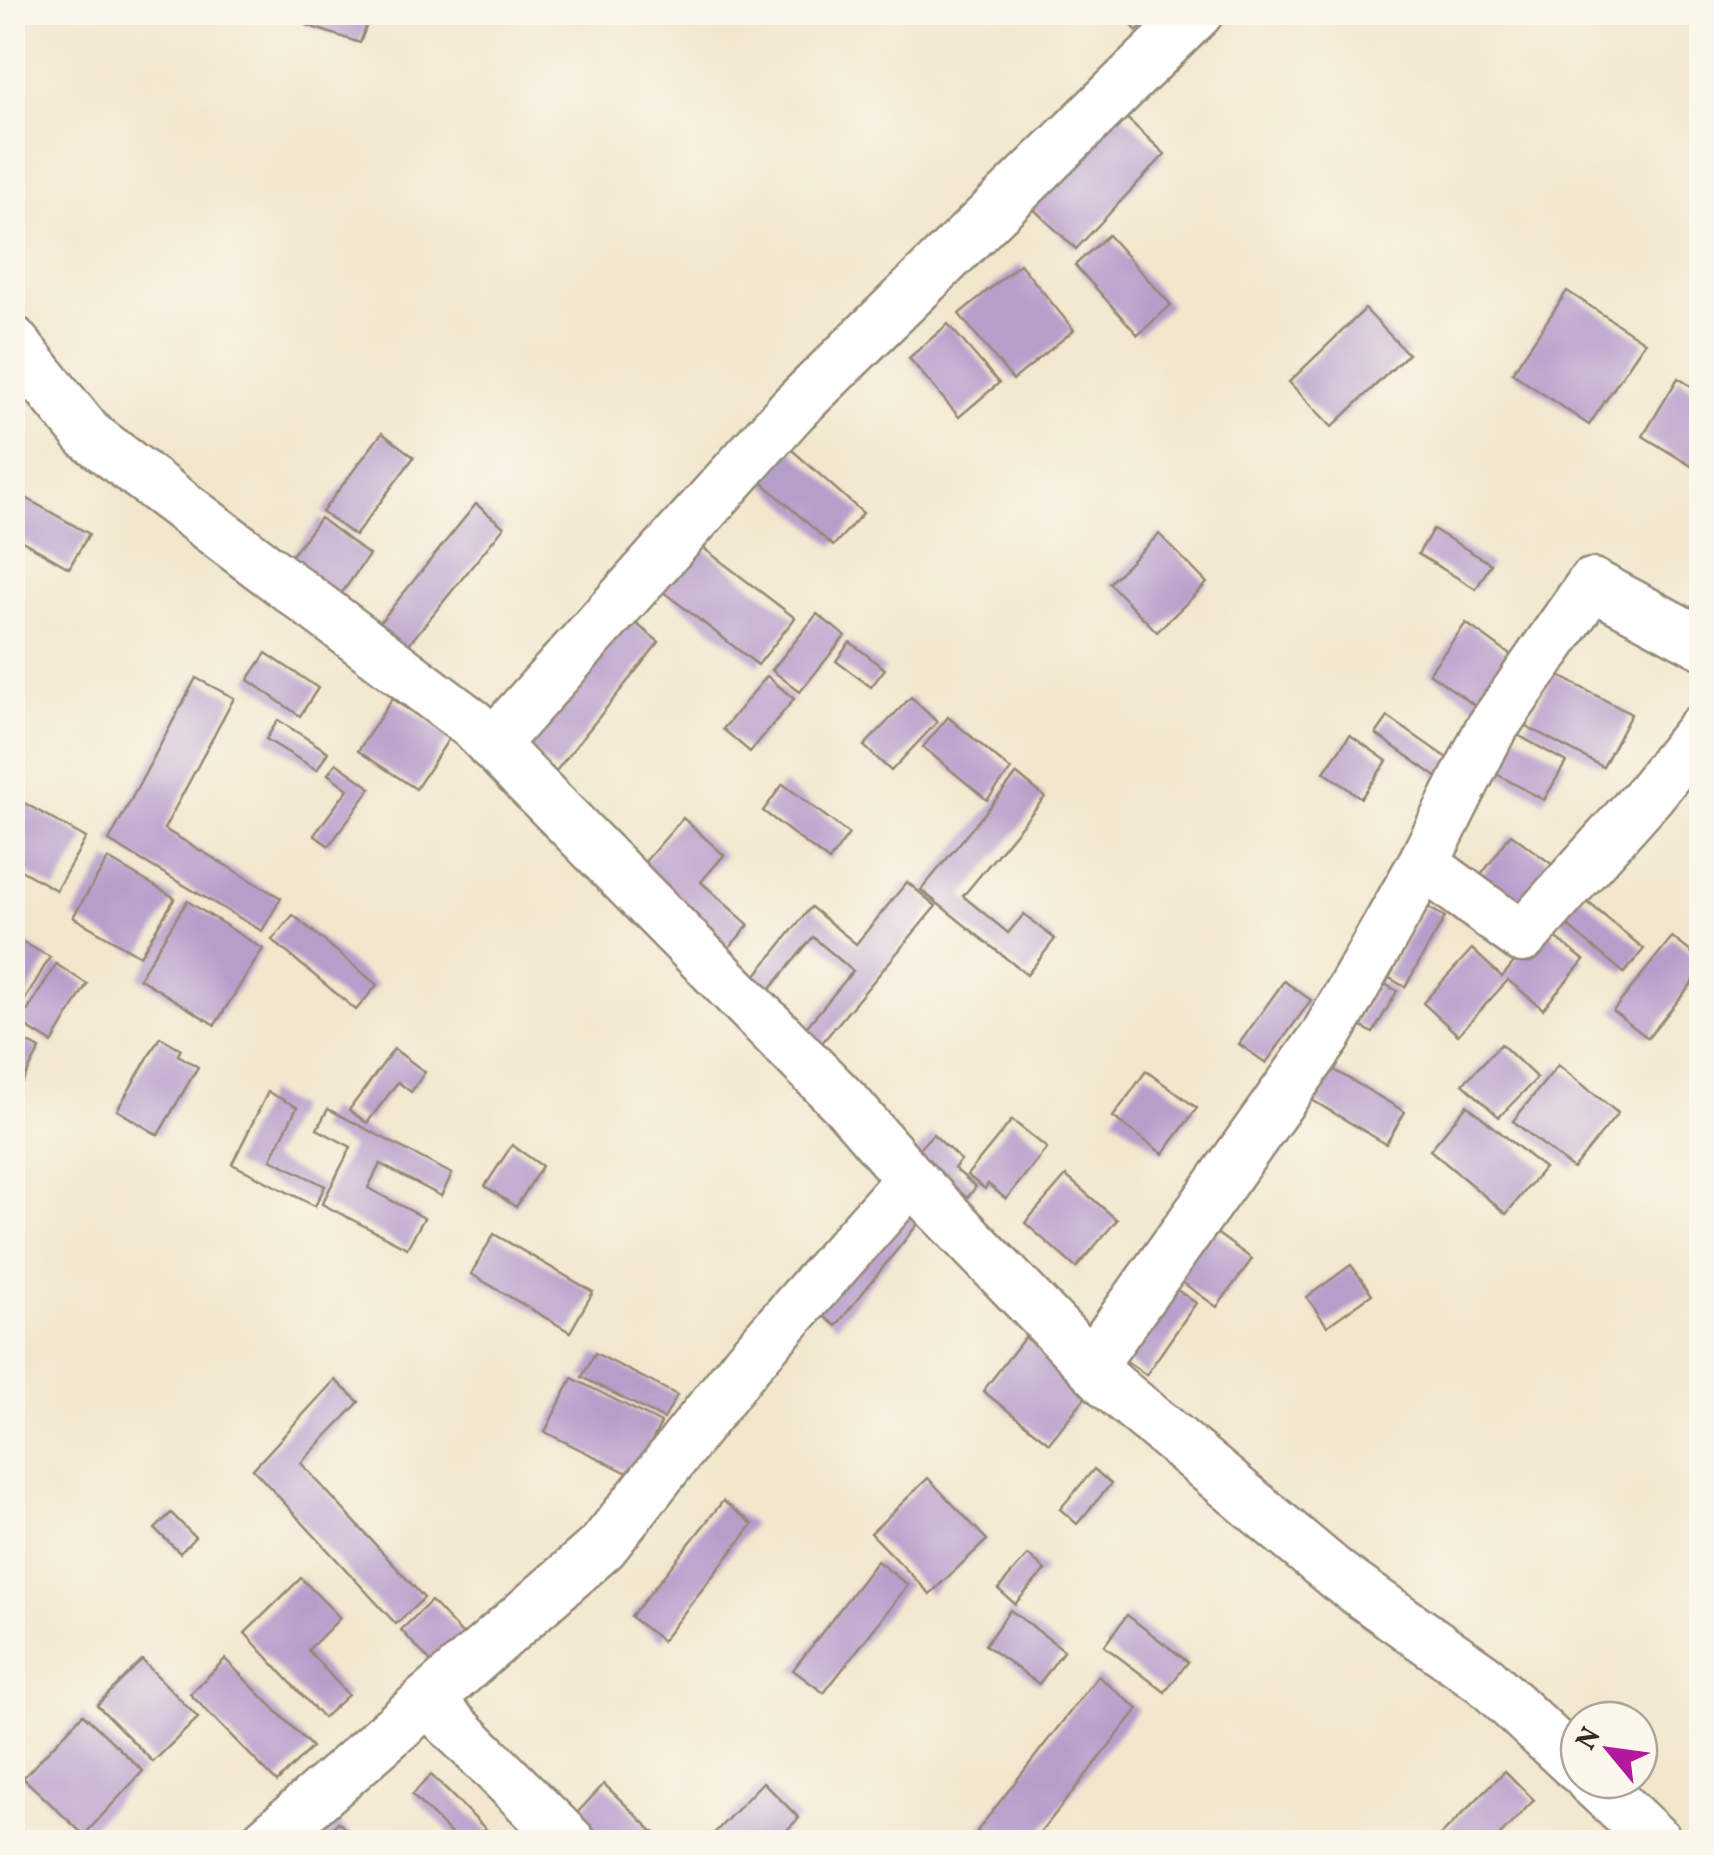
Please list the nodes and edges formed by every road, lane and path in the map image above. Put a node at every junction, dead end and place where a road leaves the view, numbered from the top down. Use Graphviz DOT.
graph roads {
  1 [pos="1198,12"];
  2 [pos="12,342"];
  3 [pos="1702,642"];
  4 [pos="1702,729"];
  5 [pos="492,745"];
  6 [pos="1423,864"];
  7 [pos="911,1179"];
  8 [pos="1092,1365"];
  9 [pos="427,1700"];
  10 [pos="1559,1749"];
  11 [pos="1613,1800"];
  12 [pos="266,1842"];
  13 [pos="570,1842"];
  14 [pos="1658,1842"];
  1 -- 5 [label="street"];
  2 -- 5 [label="street"];
  3 -- 6 [label="street"];
  4 -- 6 [label="street"];
  5 -- 7 [label="street"];
  6 -- 8 [label="street"];
  7 -- 8 [label="street"];
  7 -- 9 [label="street"];
  8 -- 10 [label="street"];
  9 -- 12 [label="street"];
  9 -- 13 [label="street"];
  11 -- 14 [label="street"];
}
